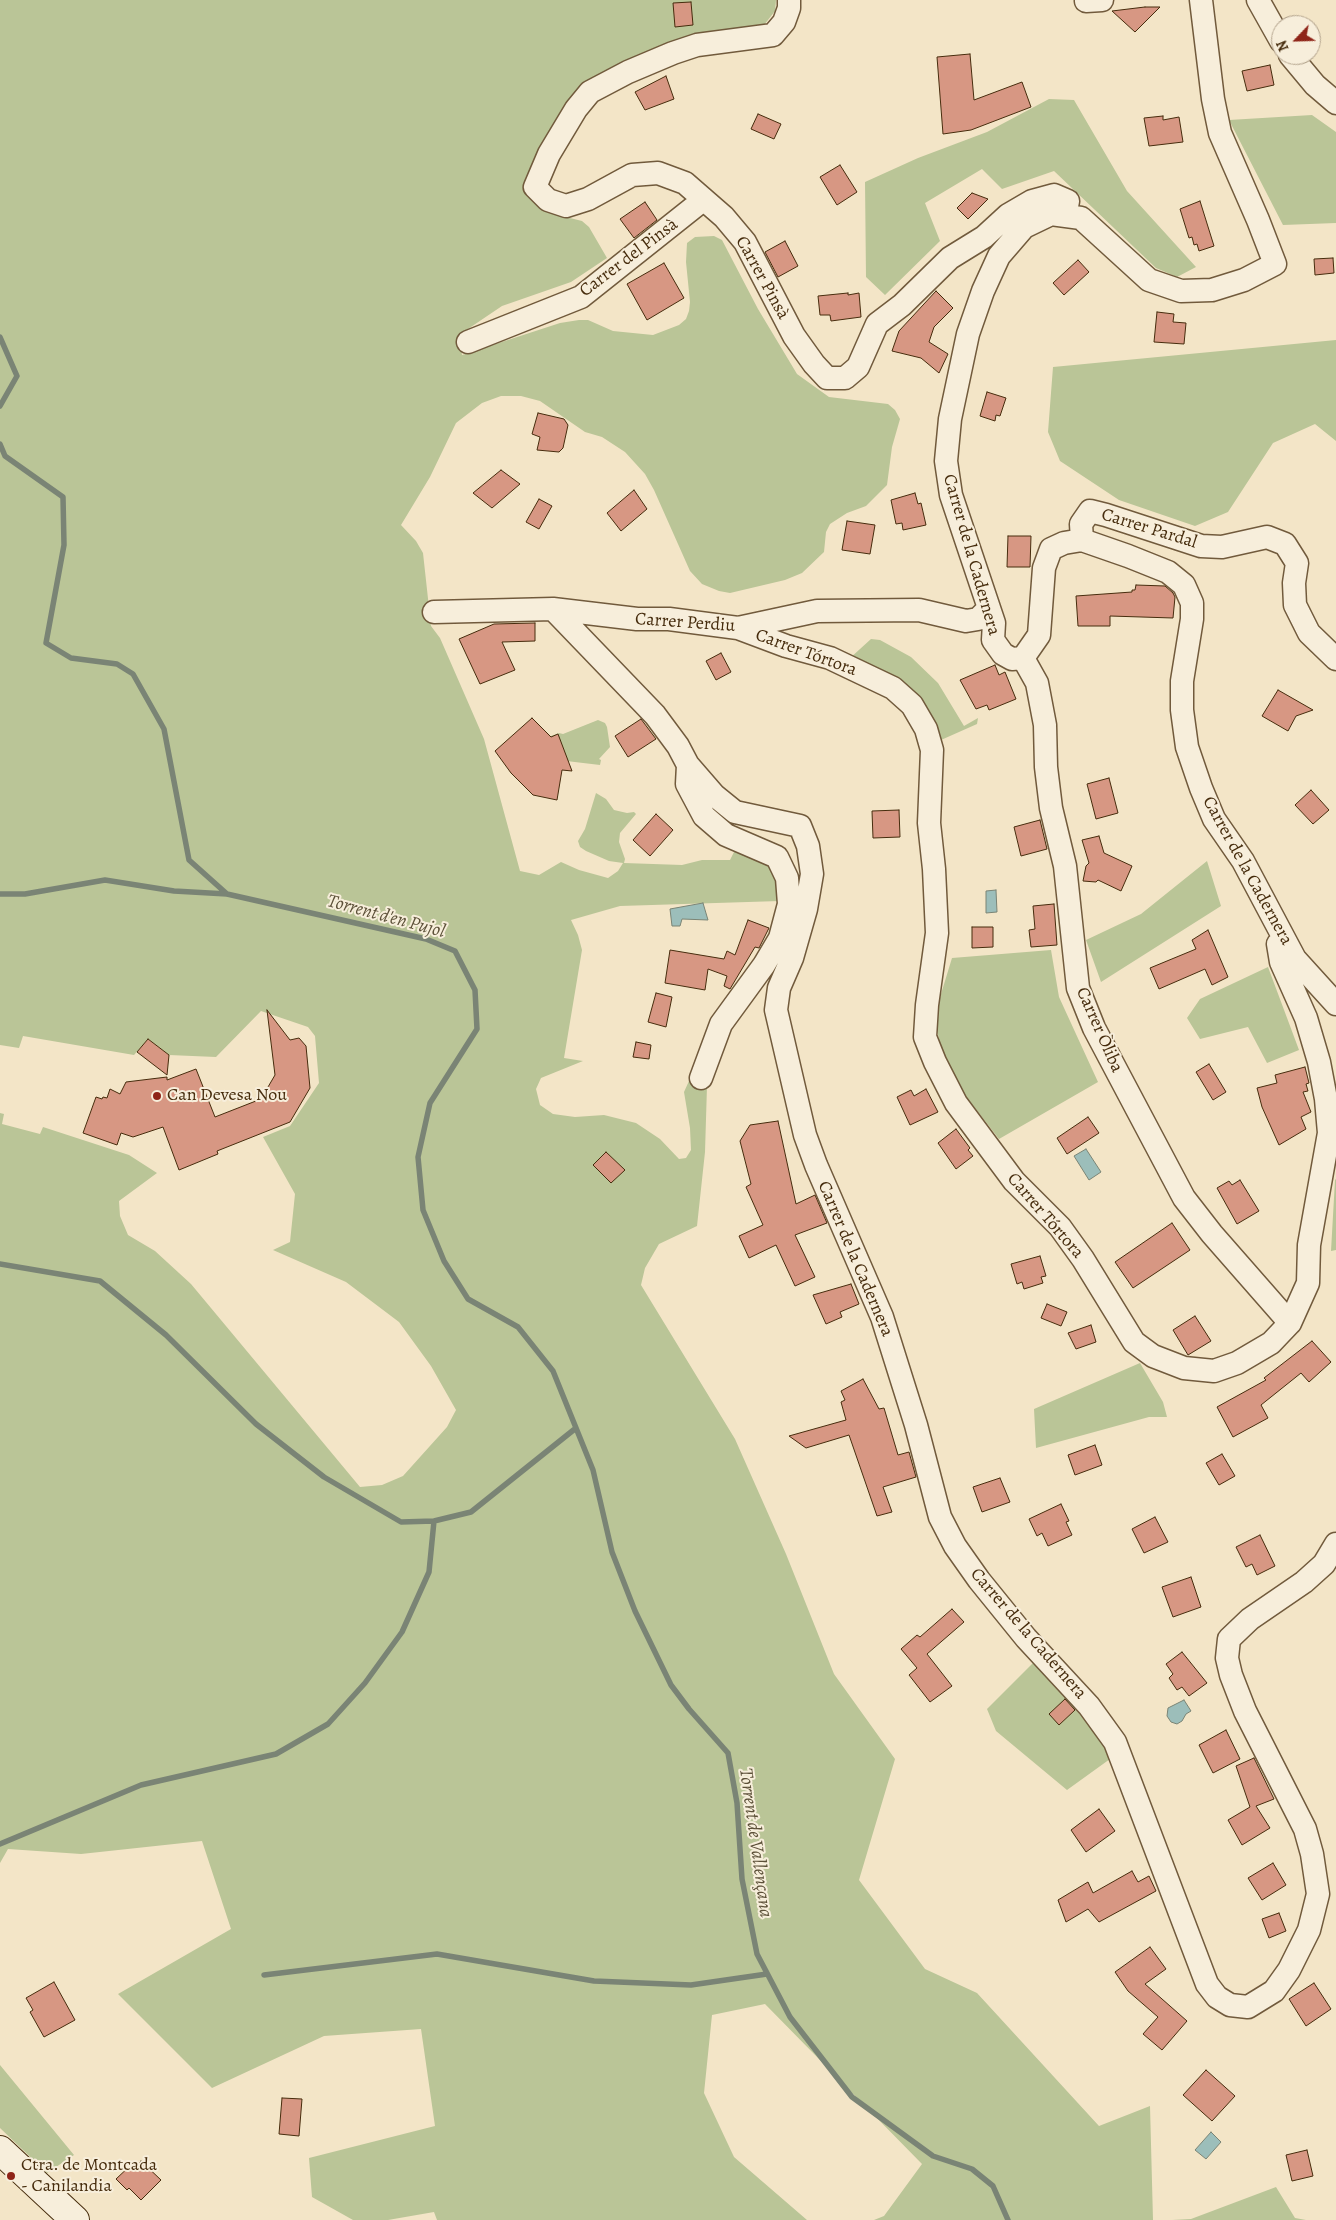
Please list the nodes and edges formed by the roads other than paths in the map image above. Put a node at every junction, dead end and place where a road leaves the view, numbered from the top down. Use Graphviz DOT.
graph roads {
  1 [pos="789,0"];
  2 [pos="1201,0"];
  3 [pos="1258,0"];
  4 [pos="1271,23"];
  5 [pos="1298,65"];
  6 [pos="1336,103"];
  7 [pos="703,200"];
  8 [pos="1065,216"];
  9 [pos="468,342"];
  10 [pos="1082,540"];
  11 [pos="989,608"];
  12 [pos="553,609"];
  13 [pos="434,612"];
  14 [pos="738,628"];
  15 [pos="1023,658"];
  16 [pos="1336,659"];
  17 [pos="688,765"];
  18 [pos="1275,923"];
  19 [pos="1336,1004"];
  20 [pos="700,1078"];
  21 [pos="1290,1323"];
  22 [pos="1336,1544"];
  23 [pos="0,2150"];
  24 [pos="75,2220"];
  1 -- 7 [label="street, Carrer Pinsà"];
  2 -- 8 [label="street, Carrer de la Cadernera"];
  3 -- 4 [label="street"];
  5 -- 6 [label="street"];
  7 -- 8 [label="street, Carrer Pinsà"];
  7 -- 9 [label="street, Carrer del Pinsà"];
  8 -- 11 [label="street, Carrer de la Cadernera"];
  10 -- 15 [label="street"];
  10 -- 16 [label="street, Carrer Pardal"];
  10 -- 18 [label="street, Carrer de la Cadernera"];
  11 -- 14 [label="street, Carrer Perdiu"];
  11 -- 15 [label="street, Carrer de la Cadernera"];
  12 -- 13 [label="street, Carrer Perdiu"];
  12 -- 14 [label="street, Carrer Perdiu"];
  12 -- 17 [label="street, Carrer de la Cadernera"];
  14 -- 21 [label="street, Carrer Tórtora"];
  15 -- 21 [label="street, Carrer Òliba"];
  17 -- 20 [label="street"];
  17 -- 22 [label="street, Carrer de la Cadernera"];
  18 -- 19 [label="street, Carrer de la Cadernera"];
  18 -- 21 [label="street, Carrer Tórtora"];
  23 -- 24 [label="street"];
}
